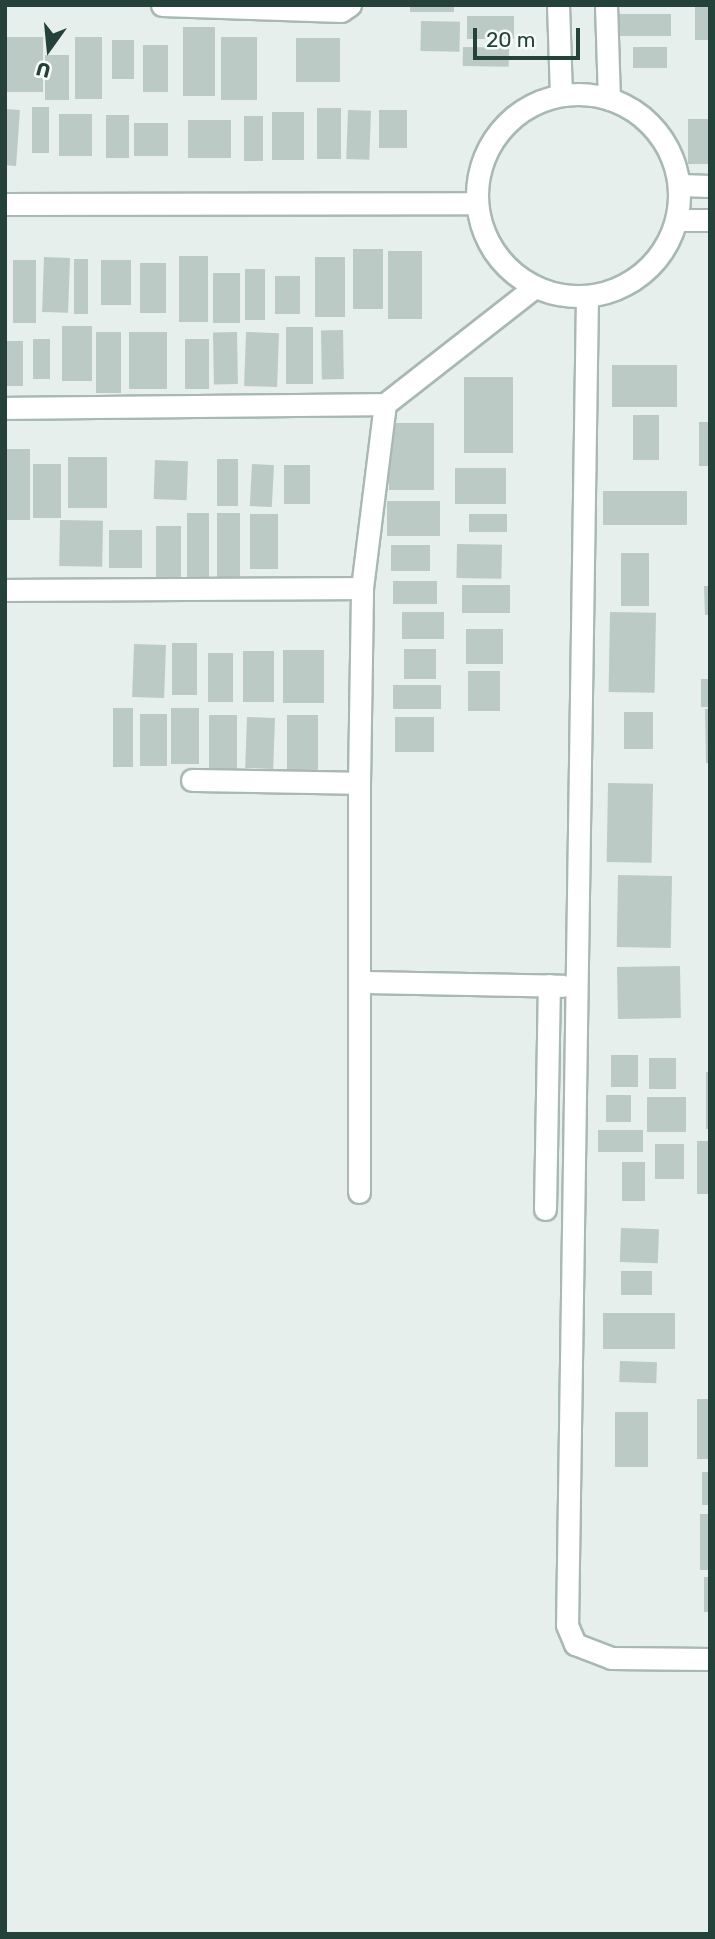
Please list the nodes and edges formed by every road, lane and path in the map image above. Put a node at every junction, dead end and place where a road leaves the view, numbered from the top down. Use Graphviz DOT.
graph roads {
  1 [pos="162,5"];
  2 [pos="350,5"];
  3 [pos="558,5"];
  4 [pos="606,5"];
  5 [pos="561,95"];
  6 [pos="609,99"];
  7 [pos="680,185"];
  8 [pos="710,186"];
  9 [pos="477,203"];
  10 [pos="5,204"];
  11 [pos="677,220"];
  12 [pos="710,220"];
  13 [pos="535,287"];
  14 [pos="587,296"];
  15 [pos="385,404"];
  16 [pos="5,408"];
  17 [pos="362,587"];
  18 [pos="5,590"];
  19 [pos="192,780"];
  20 [pos="359,783"];
  21 [pos="362,982"];
  22 [pos="549,985"];
  23 [pos="576,986"];
  24 [pos="359,1192"];
  25 [pos="545,1209"];
  26 [pos="710,1660"];
  1 -- 2 [label="street"];
  3 -- 5 [label="street"];
  4 -- 6 [label="street"];
  5 -- 6 [label="street"];
  5 -- 9 [label="street"];
  6 -- 7 [label="street"];
  7 -- 8 [label="street"];
  7 -- 11 [label="street"];
  9 -- 10 [label="street"];
  9 -- 13 [label="street"];
  11 -- 12 [label="street"];
  11 -- 14 [label="street"];
  13 -- 14 [label="street"];
  13 -- 15 [label="street"];
  14 -- 23 [label="street"];
  15 -- 16 [label="street"];
  15 -- 17 [label="street"];
  17 -- 18 [label="street"];
  17 -- 20 [label="street"];
  19 -- 20 [label="street"];
  20 -- 21 [label="street"];
  21 -- 22 [label="street"];
  21 -- 24 [label="street"];
  22 -- 23 [label="street"];
  22 -- 25 [label="street"];
  23 -- 26 [label="street"];
}
